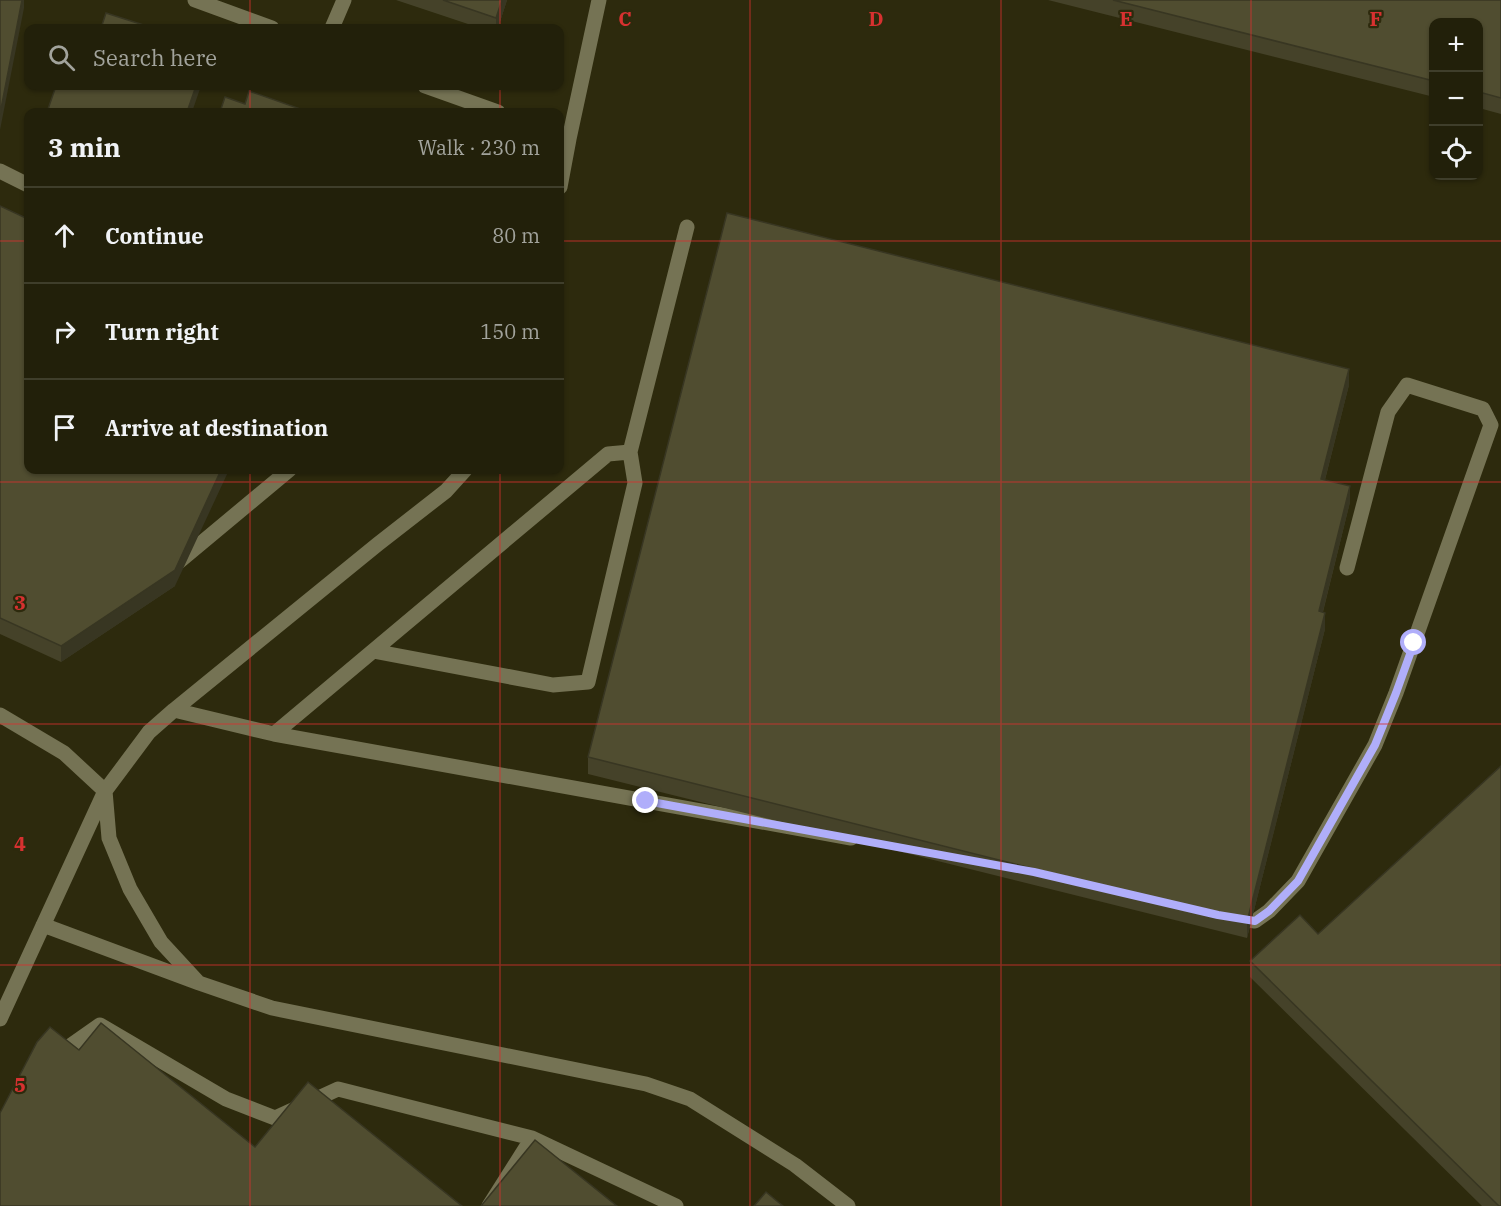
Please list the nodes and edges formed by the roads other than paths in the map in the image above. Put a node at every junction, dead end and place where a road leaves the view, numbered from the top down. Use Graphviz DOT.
graph roads {
  1 [pos="195,0"];
  2 [pos="344,0"];
  3 [pos="599,0"];
  4 [pos="261,24"];
  5 [pos="334,24"];
  6 [pos="436,90"];
  7 [pos="487,108"];
  8 [pos="564,137"];
  9 [pos="0,171"];
  10 [pos="24,183"];
  11 [pos="687,226"];
  12 [pos="630,452"];
  13 [pos="284,474"];
  14 [pos="461,474"];
  15 [pos="1347,568"];
  16 [pos="166,573"];
  17 [pos="373,651"];
  18 [pos="174,710"];
  19 [pos="0,715"];
  20 [pos="274,734"];
  21 [pos="105,791"];
  22 [pos="867,841"];
  23 [pos="1218,915"];
  24 [pos="44,925"];
  25 [pos="199,983"];
  26 [pos="0,1019"];
  27 [pos="51,1070"];
  28 [pos="338,1089"];
  29 [pos="316,1116"];
  30 [pos="532,1138"];
  31 [pos="489,1206"];
  32 [pos="676,1206"];
  33 [pos="848,1206"];
  1 -- 4 [label="street"];
  2 -- 5 [label="street"];
  3 -- 8 [label="street"];
  6 -- 7 [label="street"];
  9 -- 10 [label="street"];
  11 -- 12 [label="street"];
  12 -- 17 [label="street"];
  12 -- 17 [label="street"];
  13 -- 16 [label="street"];
  14 -- 18 [label="street"];
  15 -- 23 [label="street"];
  17 -- 20 [label="street"];
  18 -- 20 [label="street"];
  18 -- 21 [label="street"];
  19 -- 21 [label="street"];
  20 -- 22 [label="street"];
  21 -- 24 [label="street"];
  21 -- 25 [label="street"];
  24 -- 25 [label="street"];
  24 -- 26 [label="street"];
  25 -- 33 [label="street"];
  27 -- 28 [label="street"];
  28 -- 29 [label="street"];
  28 -- 30 [label="street"];
  30 -- 31 [label="street"];
  30 -- 32 [label="street"];
}
